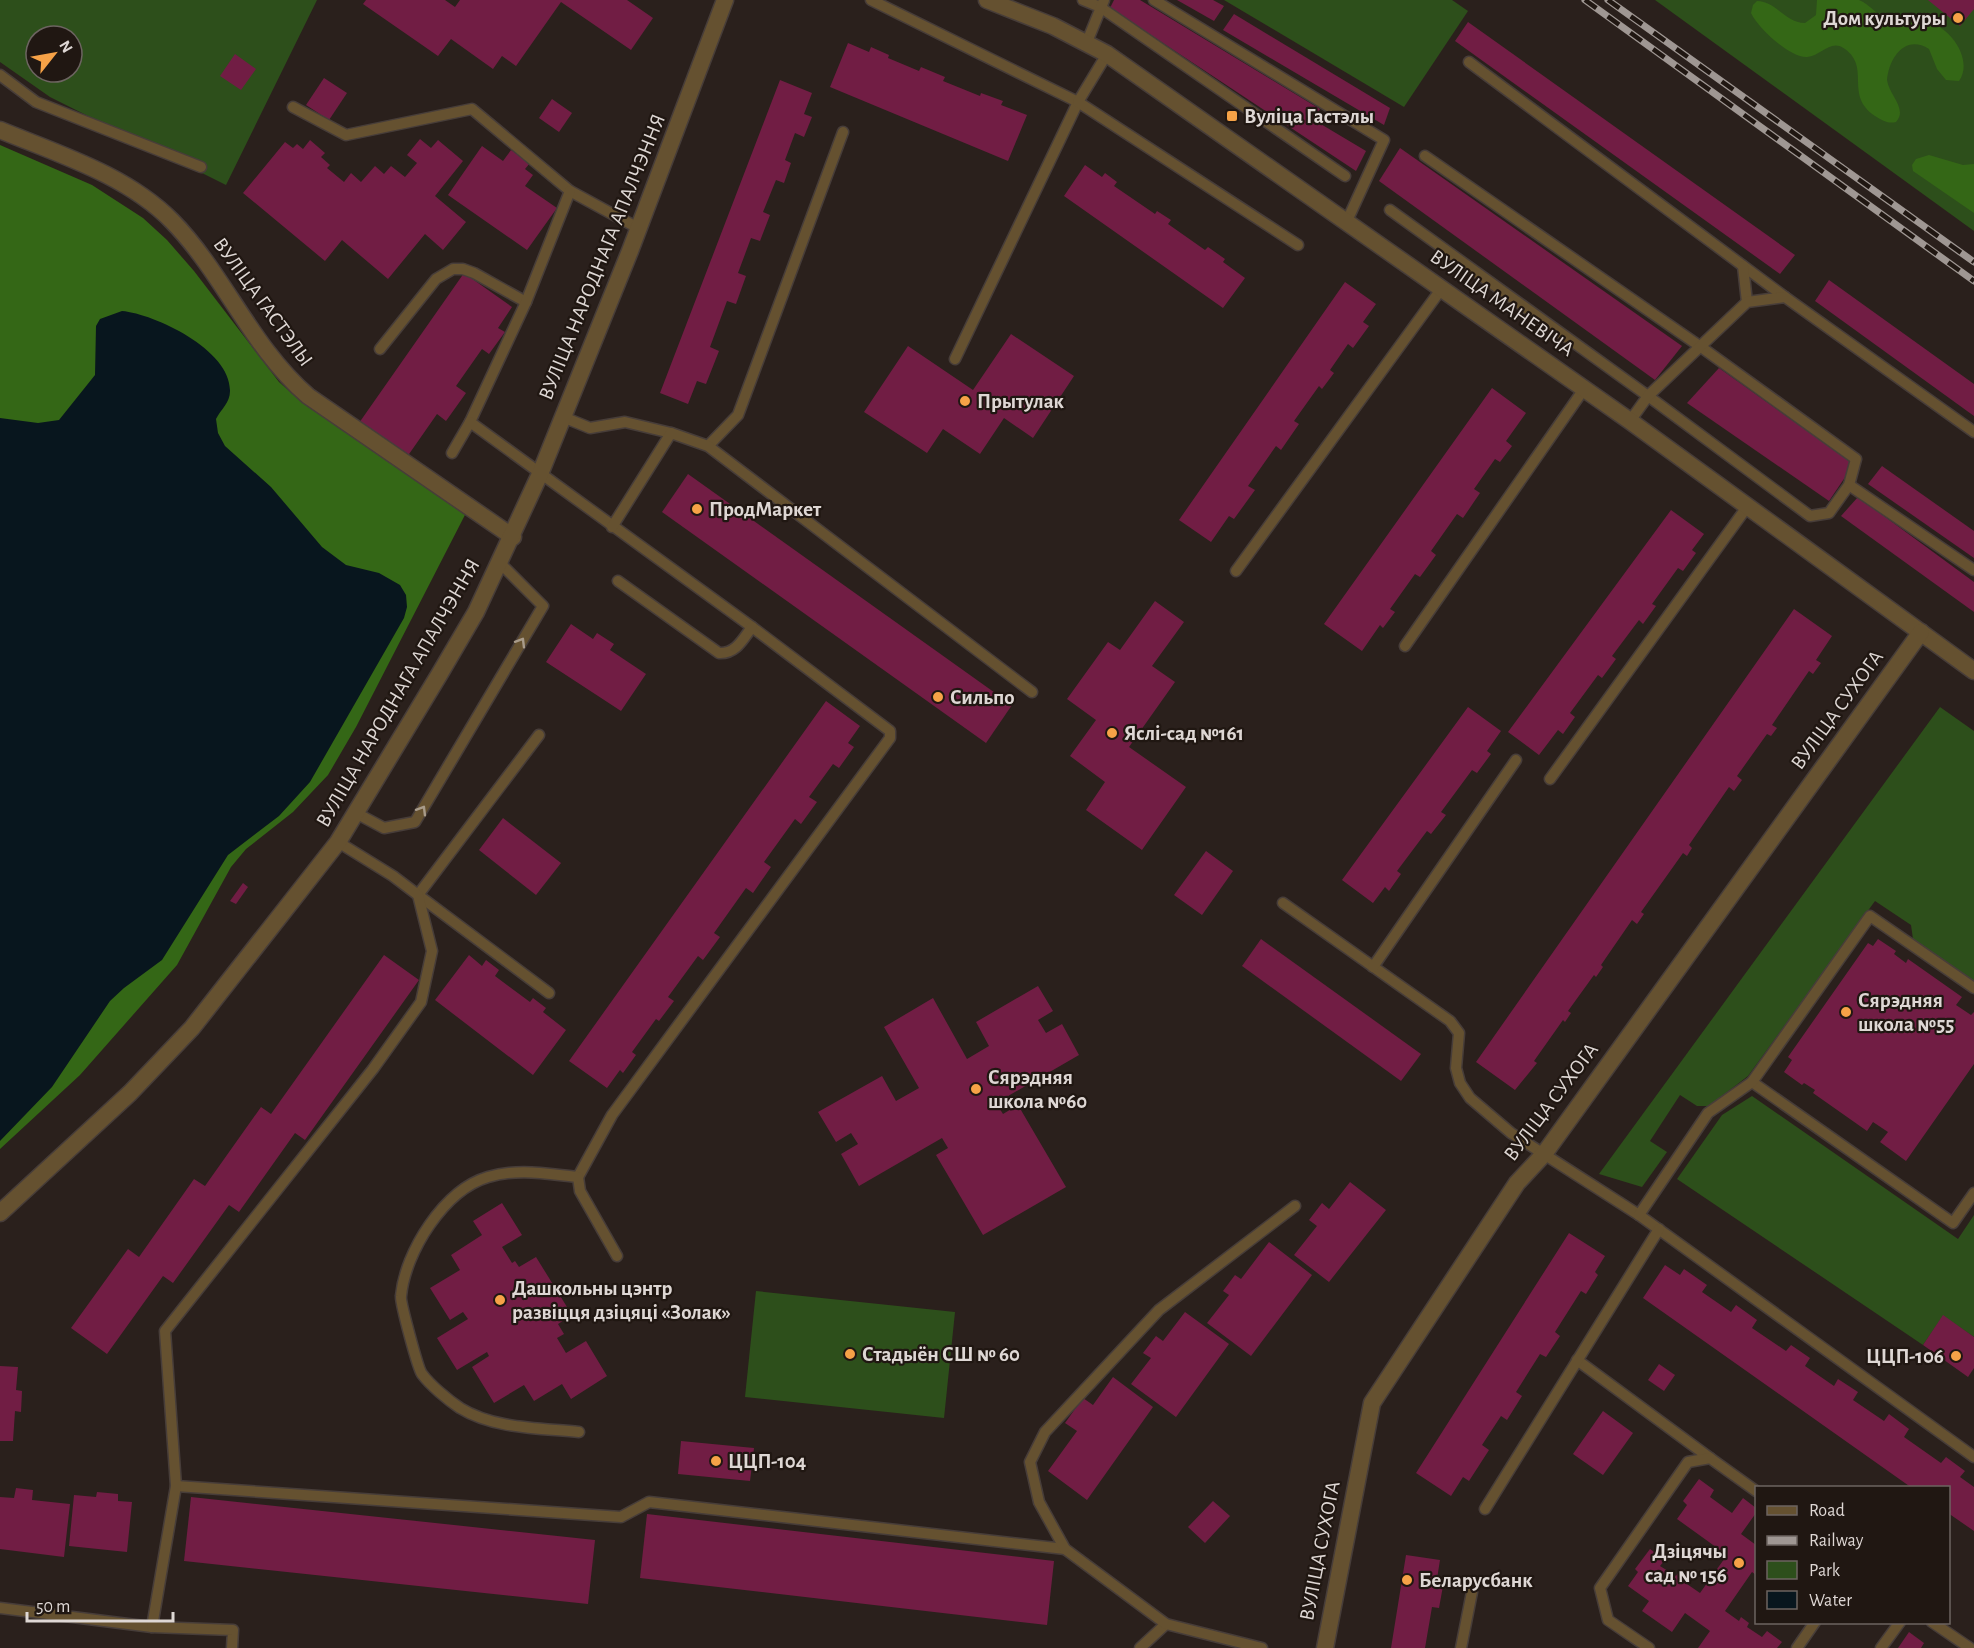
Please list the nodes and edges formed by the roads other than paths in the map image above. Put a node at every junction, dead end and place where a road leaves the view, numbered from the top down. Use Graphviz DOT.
graph roads {
  1 [pos="725,0"];
  2 [pos="871,0"];
  3 [pos="987,0"];
  4 [pos="1083,0"];
  5 [pos="1154,0"];
  6 [pos="1102,3"];
  7 [pos="1087,42"];
  8 [pos="1107,54"];
  9 [pos="1469,62"];
  10 [pos="0,75"];
  11 [pos="1078,102"];
  12 [pos="293,107"];
  13 [pos="0,130"];
  14 [pos="843,132"];
  15 [pos="1425,156"];
  16 [pos="201,167"];
  17 [pos="1345,176"];
  18 [pos="570,191"];
  19 [pos="1390,210"];
  20 [pos="1347,221"];
  21 [pos="638,228"];
  22 [pos="1298,245"];
  23 [pos="1743,266"];
  24 [pos="1442,288"];
  25 [pos="1785,297"];
  26 [pos="526,302"];
  27 [pos="1747,302"];
  28 [pos="1701,346"];
  29 [pos="380,349"];
  30 [pos="955,358"];
  31 [pos="1584,389"];
  32 [pos="1648,396"];
  33 [pos="563,417"];
  34 [pos="1630,421"];
  35 [pos="470,422"];
  36 [pos="1974,432"];
  37 [pos="672,433"];
  38 [pos="708,446"];
  39 [pos="452,453"];
  40 [pos="540,474"];
  41 [pos="1849,485"];
  42 [pos="1747,507"];
  43 [pos="612,527"];
  44 [pos="513,537"];
  45 [pos="500,563"];
  46 [pos="1974,570"];
  47 [pos="1236,571"];
  48 [pos="618,581"];
  49 [pos="752,627"];
  50 [pos="1921,632"];
  51 [pos="1405,646"];
  52 [pos="1974,671"];
  53 [pos="1032,692"];
  54 [pos="539,735"];
  55 [pos="1516,760"];
  56 [pos="1550,779"];
  57 [pos="354,812"];
  58 [pos="338,842"];
  59 [pos="418,895"];
  60 [pos="1283,903"];
  61 [pos="1373,966"];
  62 [pos="1974,988"];
  63 [pos="549,993"];
  64 [pos="1752,1082"];
  65 [pos="1544,1154"];
  66 [pos="578,1177"];
  67 [pos="1974,1193"];
  68 [pos="1295,1206"];
  69 [pos="0,1214"];
  70 [pos="1640,1215"];
  71 [pos="1659,1229"];
  72 [pos="617,1256"];
  73 [pos="1577,1360"];
  74 [pos="579,1432"];
  75 [pos="1974,1457"];
  76 [pos="1710,1458"];
  77 [pos="176,1486"];
  78 [pos="1755,1490"];
  79 [pos="1485,1509"];
  80 [pos="1065,1549"];
  81 [pos="1472,1592"];
  82 [pos="0,1608"];
  83 [pos="1166,1624"];
  84 [pos="1814,1624"];
  85 [pos="1899,1624"];
  86 [pos="1934,1624"];
  87 [pos="152,1627"];
  88 [pos="232,1648"];
  89 [pos="1140,1648"];
  90 [pos="1262,1648"];
  91 [pos="1325,1648"];
  92 [pos="1461,1648"];
  93 [pos="1649,1648"];
  94 [pos="1797,1648"];
  95 [pos="1881,1648"];
  96 [pos="1970,1648"];
  1 -- 21 [label="street, ВУЛІЦА НАРОДНАГА АПАЛЧЭННЯ"];
  2 -- 11 [label="lane"];
  3 -- 7 [label="street, ВУЛІЦА МАНЕВІЧА"];
  4 -- 6 [label="lane"];
  5 -- 20 [label="lane"];
  6 -- 7 [label="lane"];
  6 -- 17 [label="lane"];
  7 -- 8 [label="street, ВУЛІЦА МАНЕВІЧА"];
  8 -- 11 [label="lane"];
  8 -- 20 [label="street, ВУЛІЦА МАНЕВІЧА"];
  9 -- 23 [label="lane"];
  10 -- 16 [label="lane"];
  11 -- 22 [label="lane"];
  11 -- 30 [label="lane"];
  12 -- 18 [label="lane"];
  13 -- 44 [label="street, ВУЛІЦА ГАСТЭЛЫ"];
  14 -- 38 [label="lane"];
  15 -- 28 [label="lane"];
  18 -- 21 [label="lane"];
  18 -- 26 [label="lane"];
  19 -- 32 [label="lane"];
  20 -- 24 [label="street, ВУЛІЦА МАНЕВІЧА"];
  21 -- 33 [label="street, ВУЛІЦА НАРОДНАГА АПАЛЧЭННЯ"];
  23 -- 25 [label="lane"];
  23 -- 27 [label="lane"];
  24 -- 31 [label="street, ВУЛІЦА МАНЕВІЧА"];
  24 -- 47 [label="lane"];
  25 -- 27 [label="lane"];
  25 -- 36 [label="lane"];
  26 -- 29 [label="lane"];
  26 -- 35 [label="lane"];
  27 -- 28 [label="lane"];
  28 -- 32 [label="lane"];
  28 -- 41 [label="lane"];
  31 -- 34 [label="street, ВУЛІЦА МАНЕВІЧА"];
  31 -- 51 [label="lane"];
  32 -- 34 [label="lane"];
  32 -- 41 [label="lane"];
  33 -- 37 [label="lane"];
  33 -- 40 [label="street, ВУЛІЦА НАРОДНАГА АПАЛЧЭННЯ"];
  34 -- 42 [label="street, ВУЛІЦА МАНЕВІЧА"];
  35 -- 39 [label="lane"];
  35 -- 40 [label="lane"];
  37 -- 38 [label="lane"];
  37 -- 43 [label="lane"];
  38 -- 53 [label="lane"];
  40 -- 43 [label="lane"];
  40 -- 44 [label="street, ВУЛІЦА НАРОДНАГА АПАЛЧЭННЯ"];
  41 -- 46 [label="lane"];
  42 -- 50 [label="street, ВУЛІЦА МАНЕВІЧА"];
  42 -- 56 [label="lane"];
  43 -- 49 [label="lane"];
  44 -- 45 [label="street, ВУЛІЦА НАРОДНАГА АПАЛЧЭННЯ"];
  45 -- 57 [label="street, ВУЛІЦА НАРОДНАГА АПАЛЧЭННЯ"];
  57 -- 45 [label="lane, one-way"];
  48 -- 49 [label="lane"];
  49 -- 66 [label="lane"];
  50 -- 52 [label="street, ВУЛІЦА МАНЕВІЧА"];
  50 -- 65 [label="street, ВУЛІЦА СУХОГА"];
  54 -- 59 [label="lane"];
  55 -- 61 [label="lane"];
  57 -- 58 [label="street, ВУЛІЦА НАРОДНАГА АПАЛЧЭННЯ"];
  58 -- 59 [label="lane"];
  58 -- 69 [label="street, ВУЛІЦА НАРОДНАГА АПАЛЧЭННЯ"];
  59 -- 63 [label="lane"];
  59 -- 77 [label="lane"];
  60 -- 61 [label="lane"];
  61 -- 65 [label="lane"];
  62 -- 64 [label="lane"];
  64 -- 67 [label="lane"];
  64 -- 70 [label="lane"];
  65 -- 70 [label="lane"];
  65 -- 91 [label="street, ВУЛІЦА СУХОГА"];
  66 -- 72 [label="lane"];
  66 -- 74 [label="lane"];
  68 -- 80 [label="lane"];
  70 -- 71 [label="lane"];
  71 -- 73 [label="lane"];
  71 -- 75 [label="lane"];
  73 -- 76 [label="lane"];
  73 -- 79 [label="lane"];
  76 -- 78 [label="lane"];
  76 -- 93 [label="lane"];
  77 -- 80 [label="lane"];
  77 -- 87 [label="lane"];
  80 -- 83 [label="lane"];
  81 -- 92 [label="lane"];
  82 -- 87 [label="lane"];
  83 -- 89 [label="lane"];
  83 -- 90 [label="lane"];
  84 -- 94 [label="lane"];
  85 -- 95 [label="lane"];
  86 -- 96 [label="lane"];
  87 -- 88 [label="lane"];
}
